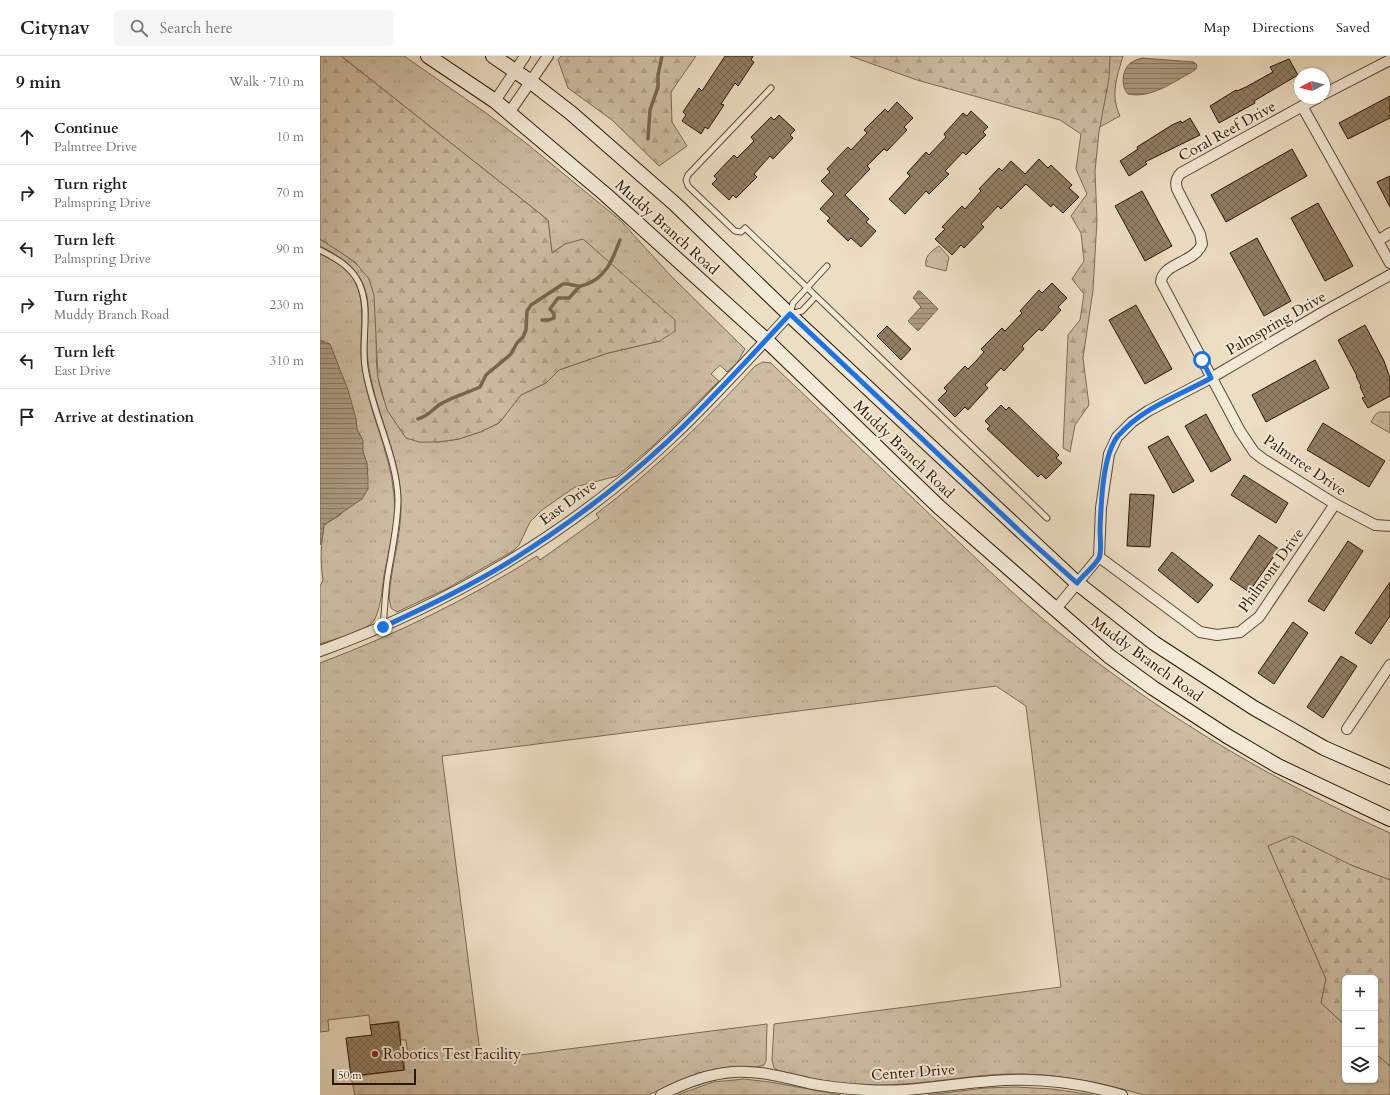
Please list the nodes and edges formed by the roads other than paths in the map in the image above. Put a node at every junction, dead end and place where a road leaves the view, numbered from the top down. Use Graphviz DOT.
graph roads {
  1 [pos="428,56"];
  2 [pos="493,56"];
  3 [pos="525,56"];
  4 [pos="548,56"];
  5 [pos="1390,60"];
  6 [pos="516,70"];
  7 [pos="532,82"];
  8 [pos="771,88"];
  9 [pos="1330,91"];
  10 [pos="494,101"];
  11 [pos="1306,104"];
  12 [pos="1302,106"];
  13 [pos="509,113"];
  14 [pos="1176,181"];
  15 [pos="1390,233"];
  16 [pos="1378,240"];
  17 [pos="320,250"];
  18 [pos="1390,263"];
  19 [pos="826,266"];
  20 [pos="1390,275"];
  21 [pos="807,287"];
  22 [pos="816,296"];
  23 [pos="790,314"];
  24 [pos="766,340"];
  25 [pos="1211,378"];
  26 [pos="1335,504"];
  27 [pos="1047,518"];
  28 [pos="1390,526"];
  29 [pos="1099,557"];
  30 [pos="1077,583"];
  31 [pos="1055,610"];
  32 [pos="383,627"];
  33 [pos="320,651"];
  34 [pos="1390,665"];
  35 [pos="1386,678"];
  36 [pos="1347,729"];
  37 [pos="1390,777"];
  38 [pos="1390,819"];
  39 [pos="662,1095"];
  40 [pos="1122,1095"];
  1 -- 10 [label="main road, Muddy Branch Road"];
  2 -- 6 [label="main road, Muddy Branch Road"];
  3 -- 6 [label="street"];
  4 -- 7 [label="street"];
  5 -- 9 [label="street"];
  6 -- 7 [label="main road, Muddy Branch Road"];
  6 -- 10 [label="street"];
  7 -- 13 [label="street"];
  7 -- 23 [label="main road, Muddy Branch Road"];
  8 -- 21 [label="lane"];
  10 -- 13 [label="main road, Muddy Branch Road"];
  11 -- 12 [label="street, Coral Reef Drive"];
  12 -- 14 [label="street, Coral Reef Drive"];
  12 -- 16 [label="street"];
  13 -- 24 [label="main road, Muddy Branch Road"];
  14 -- 25 [label="street, Palmtree Drive"];
  15 -- 16 [label="street"];
  16 -- 18 [label="street"];
  17 -- 32 [label="lane"];
  19 -- 21 [label="lane"];
  20 -- 25 [label="street, Palmspring Drive"];
  21 -- 22 [label="lane"];
  21 -- 23 [label="lane"];
  22 -- 23 [label="lane"];
  22 -- 27 [label="lane"];
  23 -- 24 [label="street, East Drive"];
  23 -- 30 [label="main road, Muddy Branch Road"];
  24 -- 31 [label="main road, Muddy Branch Road"];
  24 -- 32 [label="street, East Drive"];
  25 -- 26 [label="street, Palmtree Drive"];
  25 -- 29 [label="street, Palmspring Drive"];
  26 -- 28 [label="street, Palmtree Drive"];
  26 -- 29 [label="street, Philmont Drive"];
  29 -- 30 [label="street"];
  30 -- 31 [label="street"];
  30 -- 37 [label="main road, Muddy Branch Road"];
  31 -- 38 [label="main road, Muddy Branch Road"];
  32 -- 33 [label="street, East Drive"];
  34 -- 35 [label="street"];
  35 -- 36 [label="street"];
  39 -- 40 [label="street, Center Drive"];
}
